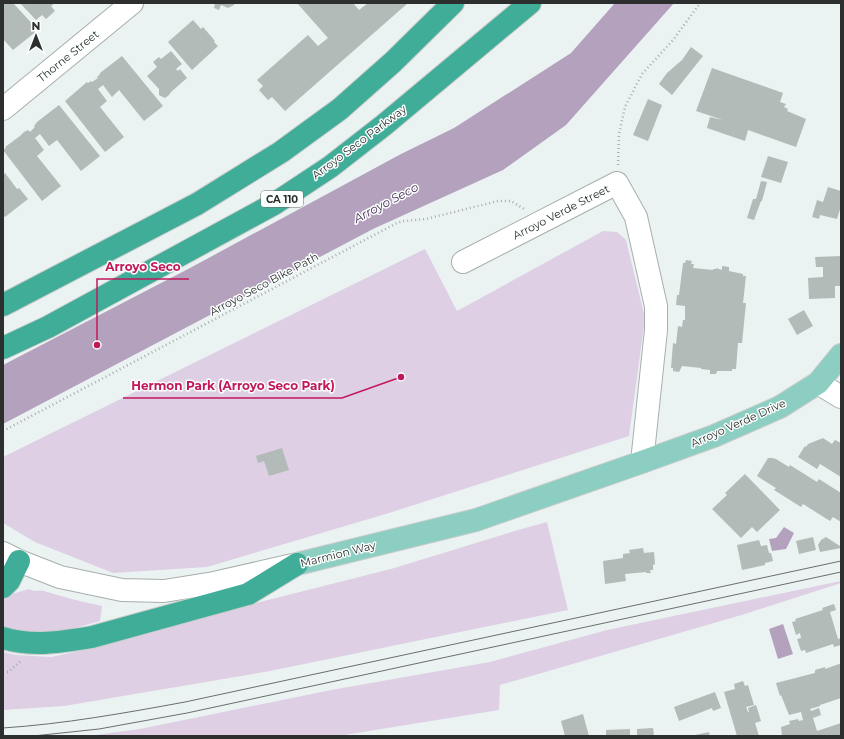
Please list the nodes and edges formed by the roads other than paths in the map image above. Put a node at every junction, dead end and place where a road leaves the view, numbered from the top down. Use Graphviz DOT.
graph roads {
  1 [pos="132,3"];
  2 [pos="453,3"];
  3 [pos="530,3"];
  4 [pos="3,109"];
  5 [pos="463,262"];
  6 [pos="3,305"];
  7 [pos="3,348"];
  8 [pos="841,355"];
  9 [pos="818,383"];
  10 [pos="841,397"];
  11 [pos="667,453"];
  12 [pos="642,462"];
  13 [pos="11,557"];
  14 [pos="297,564"];
  15 [pos="3,586"];
  16 [pos="3,638"];
  1 -- 4 [label="street, Thorne Street"];
  2 -- 6 [label="highway"];
  3 -- 7 [label="highway, Arroyo Seco Parkway / CA 110"];
  5 -- 12 [label="street, Arroyo Verde Street"];
  8 -- 9 [label="main road, Arroyo Verde Drive"];
  9 -- 10 [label="street"];
  9 -- 11 [label="main road, Arroyo Verde Drive"];
  11 -- 12 [label="main road, Marmion Way"];
  12 -- 14 [label="main road, Marmion Way"];
  13 -- 14 [label="street, Marmion Way"];
  13 -- 15 [label="highway"];
  14 -- 16 [label="highway"];
}
